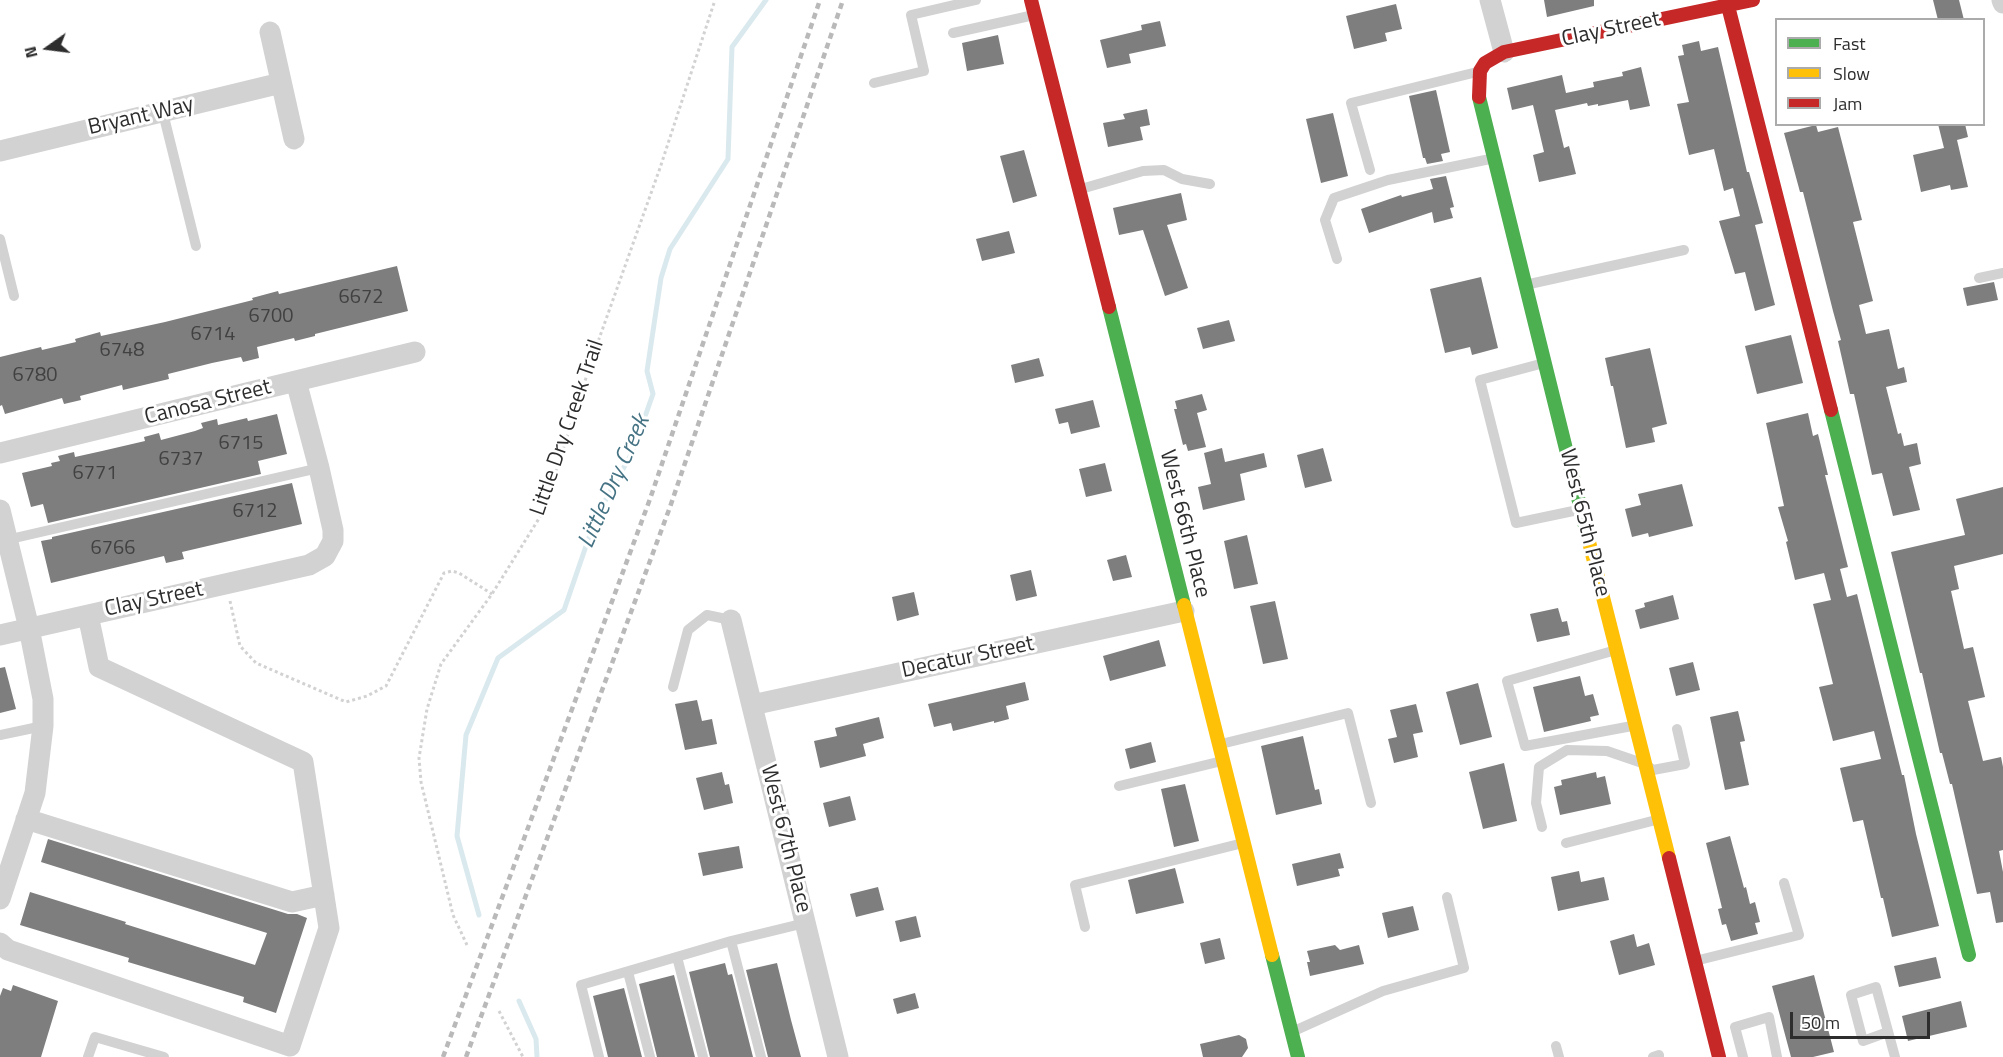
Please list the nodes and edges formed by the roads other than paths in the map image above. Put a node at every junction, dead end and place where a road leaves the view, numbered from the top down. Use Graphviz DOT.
graph roads {
  1 [pos="975,0"];
  2 [pos="1031,0"];
  3 [pos="1490,0"];
  4 [pos="1753,0"];
  5 [pos="1728,6"];
  6 [pos="1035,15"];
  7 [pos="270,32"];
  8 [pos="953,33"];
  9 [pos="1504,52"];
  10 [pos="1480,71"];
  11 [pos="281,83"];
  12 [pos="874,83"];
  13 [pos="163,113"];
  14 [pos="294,139"];
  15 [pos="0,151"];
  16 [pos="1493,159"];
  17 [pos="1370,170"];
  18 [pos="1210,183"];
  19 [pos="1078,190"];
  20 [pos="0,239"];
  21 [pos="196,246"];
  22 [pos="1684,250"];
  23 [pos="1337,259"];
  24 [pos="2003,273"];
  25 [pos="1979,278"];
  26 [pos="1525,285"];
  27 [pos="14,296"];
  28 [pos="415,352"];
  29 [pos="1544,363"];
  30 [pos="296,381"];
  31 [pos="0,453"];
  32 [pos="319,468"];
  33 [pos="0,510"];
  34 [pos="1581,510"];
  35 [pos="4,541"];
  36 [pos="1184,610"];
  37 [pos="88,615"];
  38 [pos="731,620"];
  39 [pos="29,628"];
  40 [pos="0,635"];
  41 [pos="1616,650"];
  42 [pos="673,687"];
  43 [pos="752,705"];
  44 [pos="1635,725"];
  45 [pos="43,726"];
  46 [pos="1677,729"];
  47 [pos="0,735"];
  48 [pos="1218,744"];
  49 [pos="1222,761"];
  50 [pos="1645,764"];
  51 [pos="1119,786"];
  52 [pos="1371,803"];
  53 [pos="26,819"];
  54 [pos="1659,819"];
  55 [pos="1542,827"];
  56 [pos="1244,843"];
  57 [pos="1566,843"];
  58 [pos="1784,883"];
  59 [pos="324,896"];
  60 [pos="1447,897"];
  61 [pos="0,899"];
  62 [pos="805,923"];
  63 [pos="1085,927"];
  64 [pos="731,941"];
  65 [pos="0,943"];
  66 [pos="1969,955"];
  67 [pos="677,957"];
  68 [pos="1695,961"];
  69 [pos="628,972"];
  70 [pos="1291,1032"];
  71 [pos="1888,1032"];
  72 [pos="88,1057"];
  73 [pos="164,1057"];
  74 [pos="599,1057"];
  75 [pos="650,1057"];
  76 [pos="703,1057"];
  77 [pos="761,1057"];
  78 [pos="838,1057"];
  79 [pos="1298,1057"];
  80 [pos="1653,1057"];
  81 [pos="1659,1057"];
  82 [pos="1719,1057"];
  83 [pos="1743,1057"];
  84 [pos="1777,1057"];
  85 [pos="1895,1057"];
  1 -- 12 [label="lane"];
  2 -- 6 [label="street, West 66th Place"];
  3 -- 9 [label="street"];
  4 -- 5 [label="street, Clay Street"];
  5 -- 9 [label="street, Clay Street"];
  5 -- 66 [label="street"];
  6 -- 8 [label="lane"];
  6 -- 19 [label="street, West 66th Place"];
  7 -- 11 [label="street"];
  9 -- 10 [label="street"];
  10 -- 16 [label="street, West 65th Place"];
  10 -- 17 [label="lane"];
  11 -- 13 [label="street, Bryant Way"];
  11 -- 14 [label="street"];
  13 -- 15 [label="street, Bryant Way"];
  13 -- 21 [label="lane"];
  16 -- 23 [label="lane"];
  16 -- 26 [label="street, West 65th Place"];
  18 -- 19 [label="lane"];
  19 -- 36 [label="street, West 66th Place"];
  20 -- 27 [label="lane"];
  22 -- 26 [label="lane"];
  24 -- 25 [label="lane"];
  26 -- 29 [label="street, West 65th Place"];
  28 -- 30 [label="street, Canosa Street"];
  29 -- 34 [label="street, West 65th Place"];
  29 -- 34 [label="lane"];
  30 -- 31 [label="street, Canosa Street"];
  30 -- 32 [label="street"];
  32 -- 35 [label="lane"];
  32 -- 37 [label="street, Clay Street"];
  33 -- 35 [label="street"];
  34 -- 41 [label="street, West 65th Place"];
  35 -- 39 [label="street"];
  36 -- 43 [label="street, Decatur Street"];
  36 -- 48 [label="street, West 66th Place"];
  37 -- 39 [label="street, Clay Street"];
  37 -- 59 [label="street"];
  38 -- 42 [label="lane"];
  38 -- 43 [label="street, West 67th Place"];
  39 -- 40 [label="street, Clay Street"];
  39 -- 45 [label="street"];
  41 -- 44 [label="street, West 65th Place"];
  41 -- 44 [label="lane"];
  43 -- 62 [label="street, West 67th Place"];
  44 -- 50 [label="street, West 65th Place"];
  45 -- 47 [label="lane"];
  45 -- 53 [label="street"];
  46 -- 50 [label="lane"];
  48 -- 49 [label="street, West 66th Place"];
  48 -- 52 [label="lane"];
  49 -- 51 [label="lane"];
  49 -- 56 [label="street, West 66th Place"];
  50 -- 54 [label="street, West 65th Place"];
  50 -- 55 [label="lane"];
  53 -- 59 [label="street"];
  53 -- 61 [label="street"];
  54 -- 57 [label="lane"];
  54 -- 68 [label="street, West 65th Place"];
  56 -- 63 [label="lane"];
  56 -- 70 [label="street, West 66th Place"];
  58 -- 68 [label="lane"];
  59 -- 65 [label="street"];
  60 -- 70 [label="lane"];
  62 -- 64 [label="lane"];
  62 -- 78 [label="street, West 67th Place"];
  64 -- 67 [label="lane"];
  64 -- 77 [label="lane"];
  67 -- 69 [label="lane"];
  67 -- 76 [label="lane"];
  68 -- 82 [label="street, West 65th Place"];
  69 -- 74 [label="lane"];
  69 -- 75 [label="lane"];
  70 -- 79 [label="street, West 66th Place"];
  71 -- 71 [label="lane"];
  71 -- 85 [label="lane"];
  72 -- 73 [label="lane"];
  80 -- 81 [label="lane"];
  83 -- 84 [label="lane"];
}
